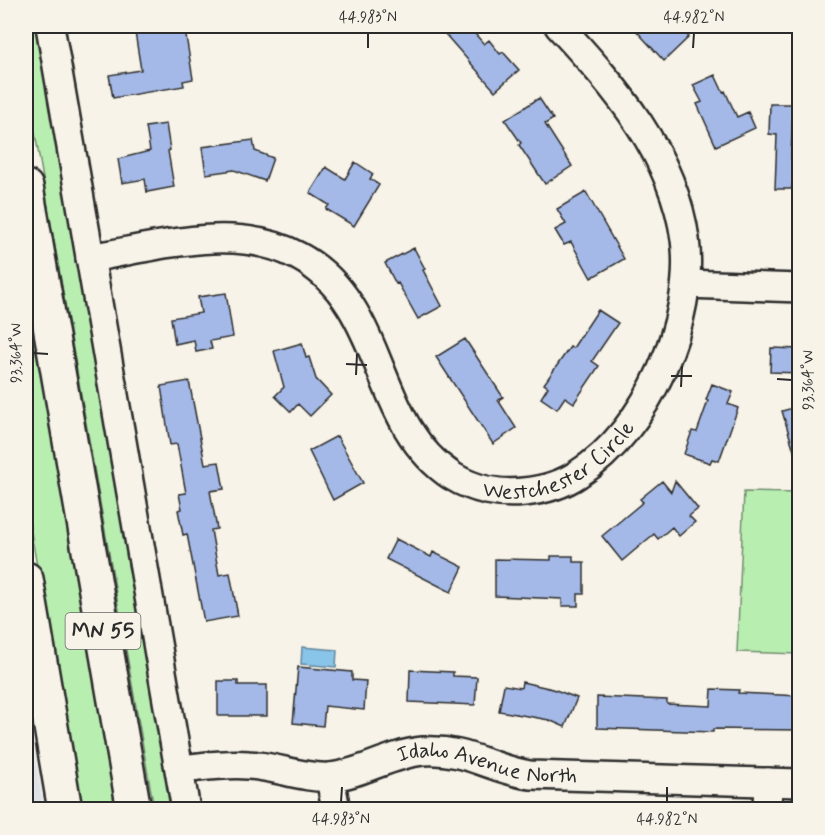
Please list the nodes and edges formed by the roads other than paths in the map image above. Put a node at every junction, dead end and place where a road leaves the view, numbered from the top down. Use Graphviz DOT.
graph roads {
  1 [pos="50,26"];
  2 [pos="559,26"];
  3 [pos="26,187"];
  4 [pos="90,258"];
  5 [pos="686,284"];
  6 [pos="800,288"];
  7 [pos="26,579"];
  8 [pos="180,770"];
  9 [pos="330,777"];
  10 [pos="768,782"];
  11 [pos="800,783"];
  12 [pos="65,810"];
  13 [pos="134,810"];
  14 [pos="186,810"];
  15 [pos="336,810"];
  16 [pos="767,810"];
  1 -- 4 [label="street"];
  2 -- 5 [label="street, Westchester Circle"];
  3 -- 13 [label="highway, MN 55"];
  4 -- 5 [label="street, Westchester Circle"];
  4 -- 8 [label="street"];
  5 -- 6 [label="street"];
  7 -- 12 [label="highway, MN 55"];
  8 -- 9 [label="street, Idaho Avenue North"];
  8 -- 14 [label="street"];
  9 -- 10 [label="street, Idaho Avenue North"];
  9 -- 15 [label="street"];
  10 -- 11 [label="street, Idaho Avenue North"];
  10 -- 16 [label="street"];
}
